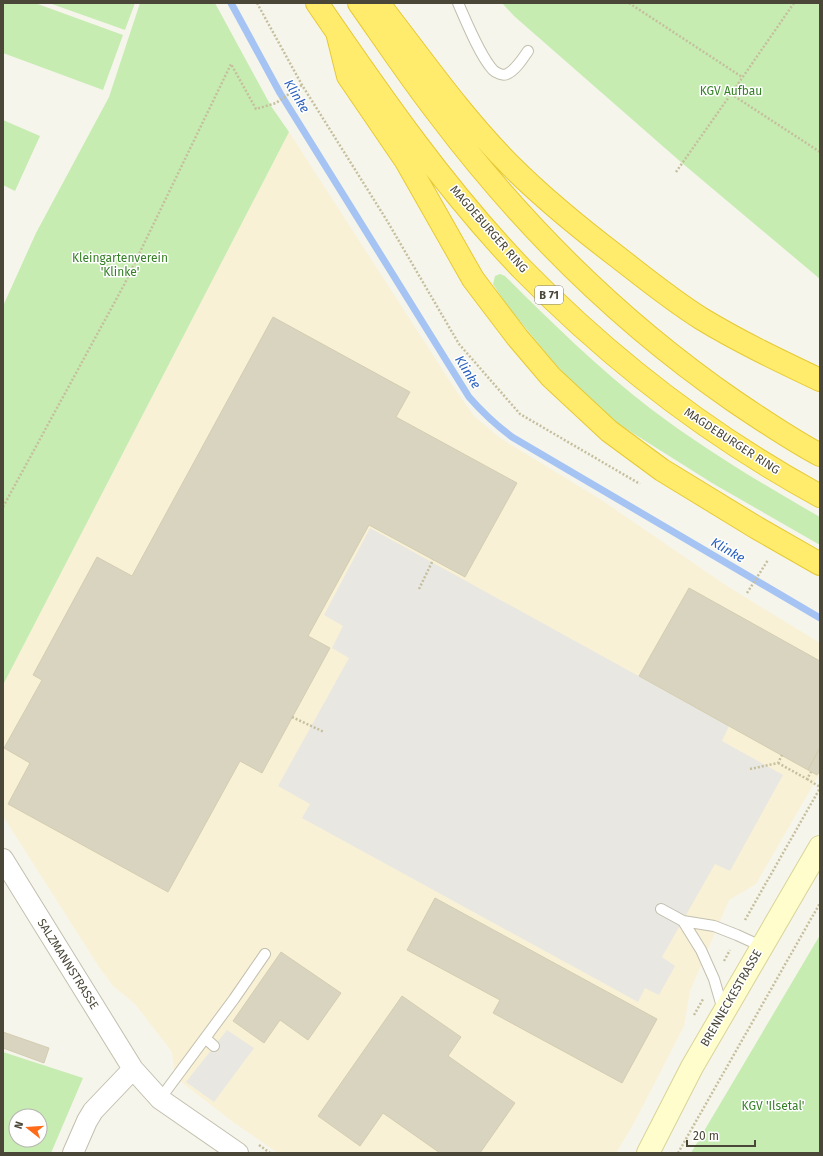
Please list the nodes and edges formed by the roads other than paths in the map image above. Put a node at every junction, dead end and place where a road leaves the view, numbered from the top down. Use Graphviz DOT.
graph roads {
  1 [pos="317,3"];
  2 [pos="359,3"];
  3 [pos="371,3"];
  4 [pos="458,3"];
  5 [pos="337,32"];
  6 [pos="528,51"];
  7 [pos="820,380"];
  8 [pos="820,455"];
  9 [pos="820,496"];
  10 [pos="820,564"];
  11 [pos="820,847"];
  12 [pos="3,859"];
  13 [pos="661,909"];
  14 [pos="683,921"];
  15 [pos="762,946"];
  16 [pos="265,954"];
  17 [pos="724,1011"];
  18 [pos="205,1038"];
  19 [pos="214,1046"];
  20 [pos="133,1069"];
  21 [pos="160,1099"];
  22 [pos="73,1153"];
  23 [pos="238,1153"];
  24 [pos="648,1153"];
  1 -- 5 [label="highway, MAGDEBURGER RING / B 71"];
  2 -- 8 [label="highway"];
  3 -- 7 [label="highway"];
  4 -- 6 [label="lane"];
  5 -- 9 [label="highway, MAGDEBURGER RING / B 71"];
  5 -- 10 [label="highway"];
  11 -- 15 [label="main road, BRENNECKESTRASSE"];
  12 -- 20 [label="street, SALZMANNSTRASSE"];
  13 -- 14 [label="lane"];
  14 -- 15 [label="lane"];
  14 -- 17 [label="lane"];
  15 -- 17 [label="main road, BRENNECKESTRASSE"];
  16 -- 18 [label="lane"];
  17 -- 24 [label="main road, BRENNECKESTRASSE"];
  18 -- 19 [label="lane"];
  18 -- 21 [label="lane"];
  20 -- 21 [label="street, SALZMANNSTRASSE"];
  20 -- 22 [label="street"];
  21 -- 23 [label="street, SALZMANNSTRASSE"];
}
